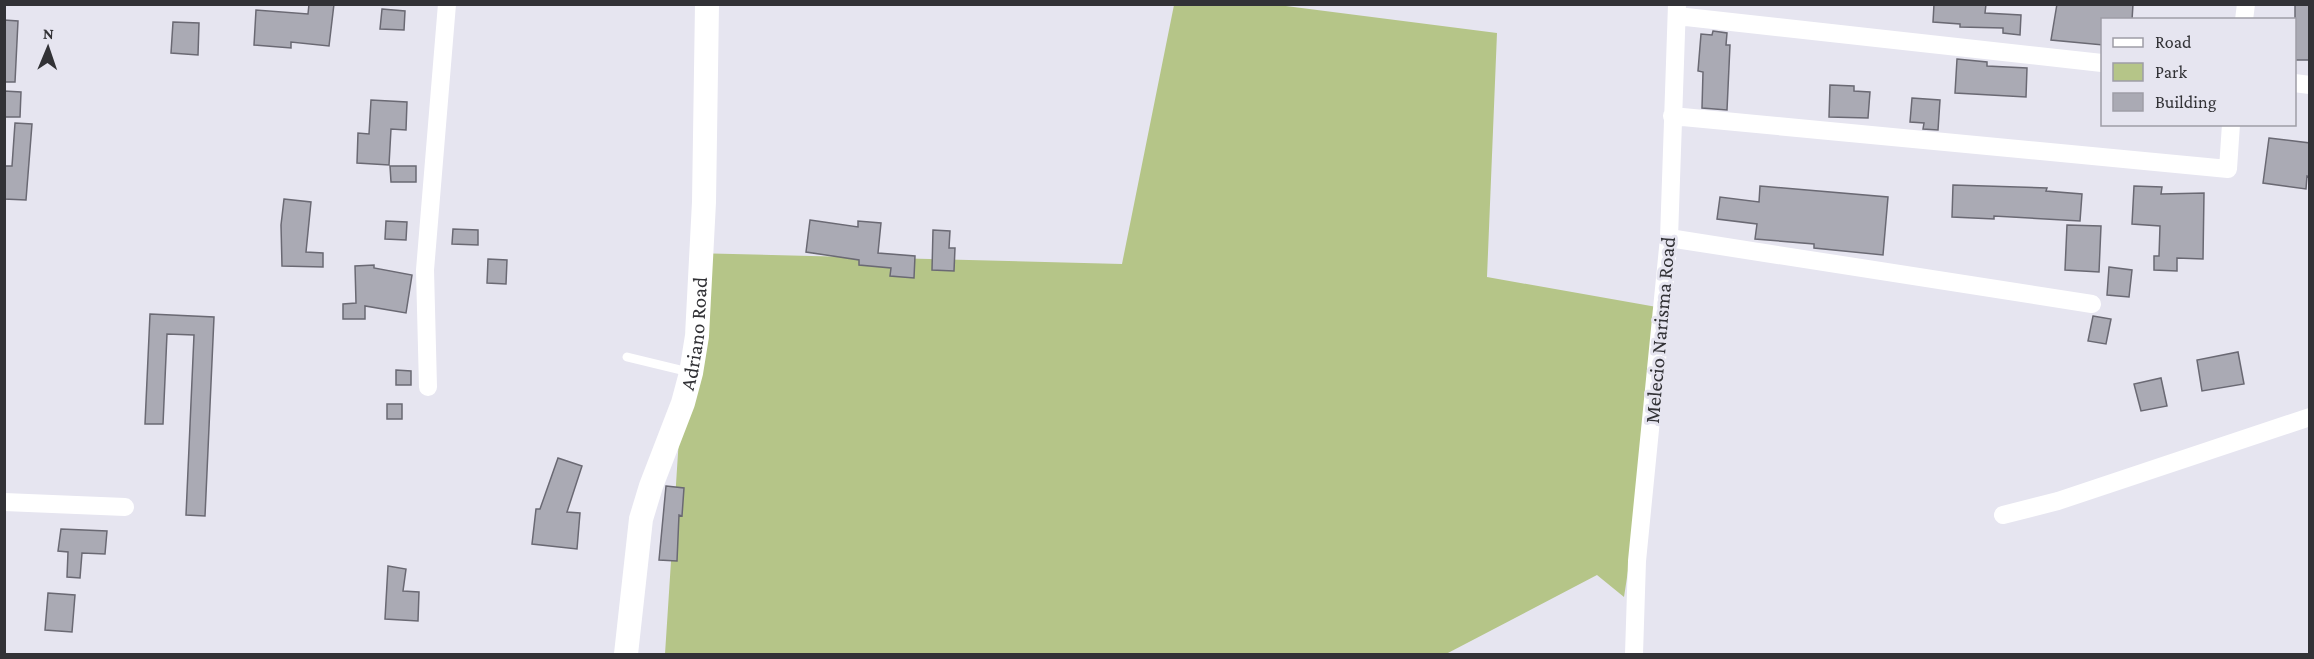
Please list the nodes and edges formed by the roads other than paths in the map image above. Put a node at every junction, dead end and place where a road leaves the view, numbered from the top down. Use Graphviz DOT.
graph roads {
  1 [pos="447,4"];
  2 [pos="707,4"];
  3 [pos="1677,10"];
  4 [pos="2101,63"];
  5 [pos="1672,116"];
  6 [pos="2231,126"];
  7 [pos="1669,238"];
  8 [pos="2092,304"];
  9 [pos="627,357"];
  10 [pos="692,373"];
  11 [pos="429,387"];
  12 [pos="2310,417"];
  13 [pos="4,502"];
  14 [pos="125,507"];
  15 [pos="2003,515"];
  16 [pos="626,654"];
  17 [pos="1634,654"];
  1 -- 11 [label="street"];
  2 -- 10 [label="street, Adriano Road"];
  3 -- 4 [label="street"];
  3 -- 5 [label="street, Melecio Narisma Road"];
  5 -- 6 [label="street"];
  5 -- 7 [label="street, Melecio Narisma Road"];
  7 -- 8 [label="street"];
  7 -- 17 [label="street, Melecio Narisma Road"];
  9 -- 10 [label="lane"];
  10 -- 16 [label="street, Adriano Road"];
  12 -- 15 [label="street"];
  13 -- 14 [label="street"];
}
